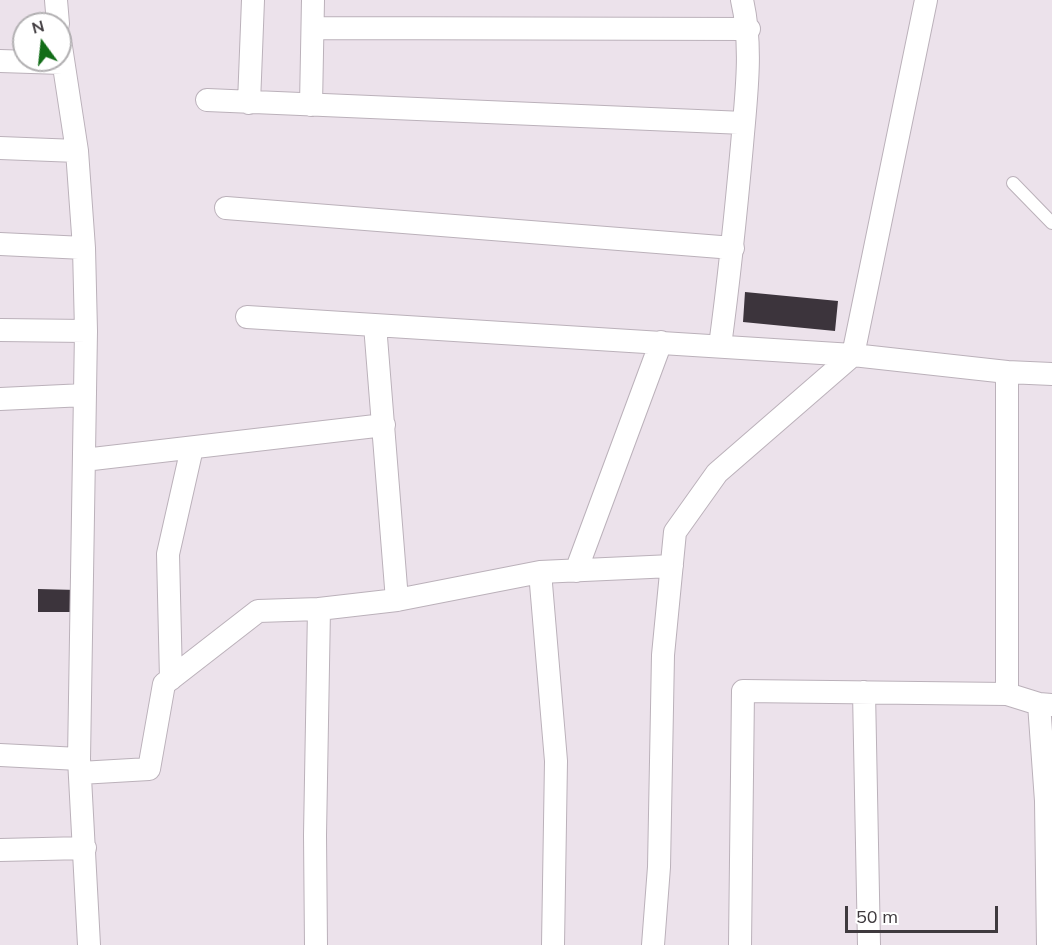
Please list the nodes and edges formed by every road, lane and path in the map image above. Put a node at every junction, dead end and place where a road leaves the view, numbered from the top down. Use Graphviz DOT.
graph roads {
  1 [pos="253,0"];
  2 [pos="313,0"];
  3 [pos="742,0"];
  4 [pos="926,0"];
  5 [pos="313,28"];
  6 [pos="749,29"];
  7 [pos="64,72"];
  8 [pos="207,100"];
  9 [pos="249,103"];
  10 [pos="311,105"];
  11 [pos="744,123"];
  12 [pos="0,148"];
  13 [pos="76,151"];
  14 [pos="1013,183"];
  15 [pos="226,208"];
  16 [pos="1052,223"];
  17 [pos="0,244"];
  18 [pos="84,248"];
  19 [pos="733,248"];
  20 [pos="247,317"];
  21 [pos="375,325"];
  22 [pos="0,330"];
  23 [pos="86,331"];
  24 [pos="661,342"];
  25 [pos="720,346"];
  26 [pos="853,355"];
  27 [pos="1006,372"];
  28 [pos="1052,374"];
  29 [pos="85,395"];
  30 [pos="0,399"];
  31 [pos="384,425"];
  32 [pos="192,448"];
  33 [pos="84,460"];
  34 [pos="672,566"];
  35 [pos="576,571"];
  36 [pos="540,572"];
  37 [pos="397,600"];
  38 [pos="319,609"];
  39 [pos="171,680"];
  40 [pos="864,692"];
  41 [pos="1007,694"];
  42 [pos="1045,705"];
  43 [pos="0,755"];
  44 [pos="79,766"];
  45 [pos="85,848"];
  46 [pos="0,850"];
  47 [pos="88,945"];
  48 [pos="316,945"];
  49 [pos="553,945"];
  50 [pos="653,945"];
  51 [pos="740,945"];
  52 [pos="869,945"];
  53 [pos="1048,945"];
  1 -- 9 [label="street"];
  2 -- 5 [label="street"];
  3 -- 6 [label="street"];
  4 -- 26 [label="street"];
  5 -- 6 [label="street"];
  5 -- 10 [label="street"];
  6 -- 11 [label="street"];
  7 -- 13 [label="street"];
  8 -- 9 [label="street"];
  9 -- 10 [label="street"];
  10 -- 11 [label="street"];
  11 -- 19 [label="street"];
  12 -- 13 [label="street"];
  13 -- 18 [label="street"];
  14 -- 16 [label="lane"];
  15 -- 19 [label="street"];
  17 -- 18 [label="street"];
  18 -- 23 [label="street"];
  19 -- 25 [label="street"];
  20 -- 21 [label="street"];
  21 -- 24 [label="street"];
  21 -- 31 [label="street"];
  22 -- 23 [label="street"];
  23 -- 29 [label="street"];
  24 -- 25 [label="street"];
  24 -- 35 [label="street"];
  25 -- 26 [label="street"];
  26 -- 27 [label="street"];
  26 -- 34 [label="street"];
  27 -- 28 [label="street"];
  27 -- 41 [label="street"];
  29 -- 30 [label="street"];
  29 -- 33 [label="street"];
  31 -- 32 [label="street"];
  31 -- 37 [label="street"];
  32 -- 33 [label="street"];
  32 -- 39 [label="street"];
  33 -- 44 [label="street"];
  34 -- 35 [label="street"];
  34 -- 50 [label="street"];
  35 -- 36 [label="street"];
  36 -- 37 [label="street"];
  36 -- 49 [label="street"];
  37 -- 38 [label="street"];
  38 -- 39 [label="street"];
  38 -- 48 [label="street"];
  39 -- 44 [label="street"];
  40 -- 41 [label="street"];
  40 -- 51 [label="street"];
  40 -- 52 [label="street"];
  41 -- 42 [label="street"];
  42 -- 53 [label="street"];
  43 -- 44 [label="street"];
  44 -- 45 [label="street"];
  45 -- 46 [label="street"];
  45 -- 47 [label="street"];
}
